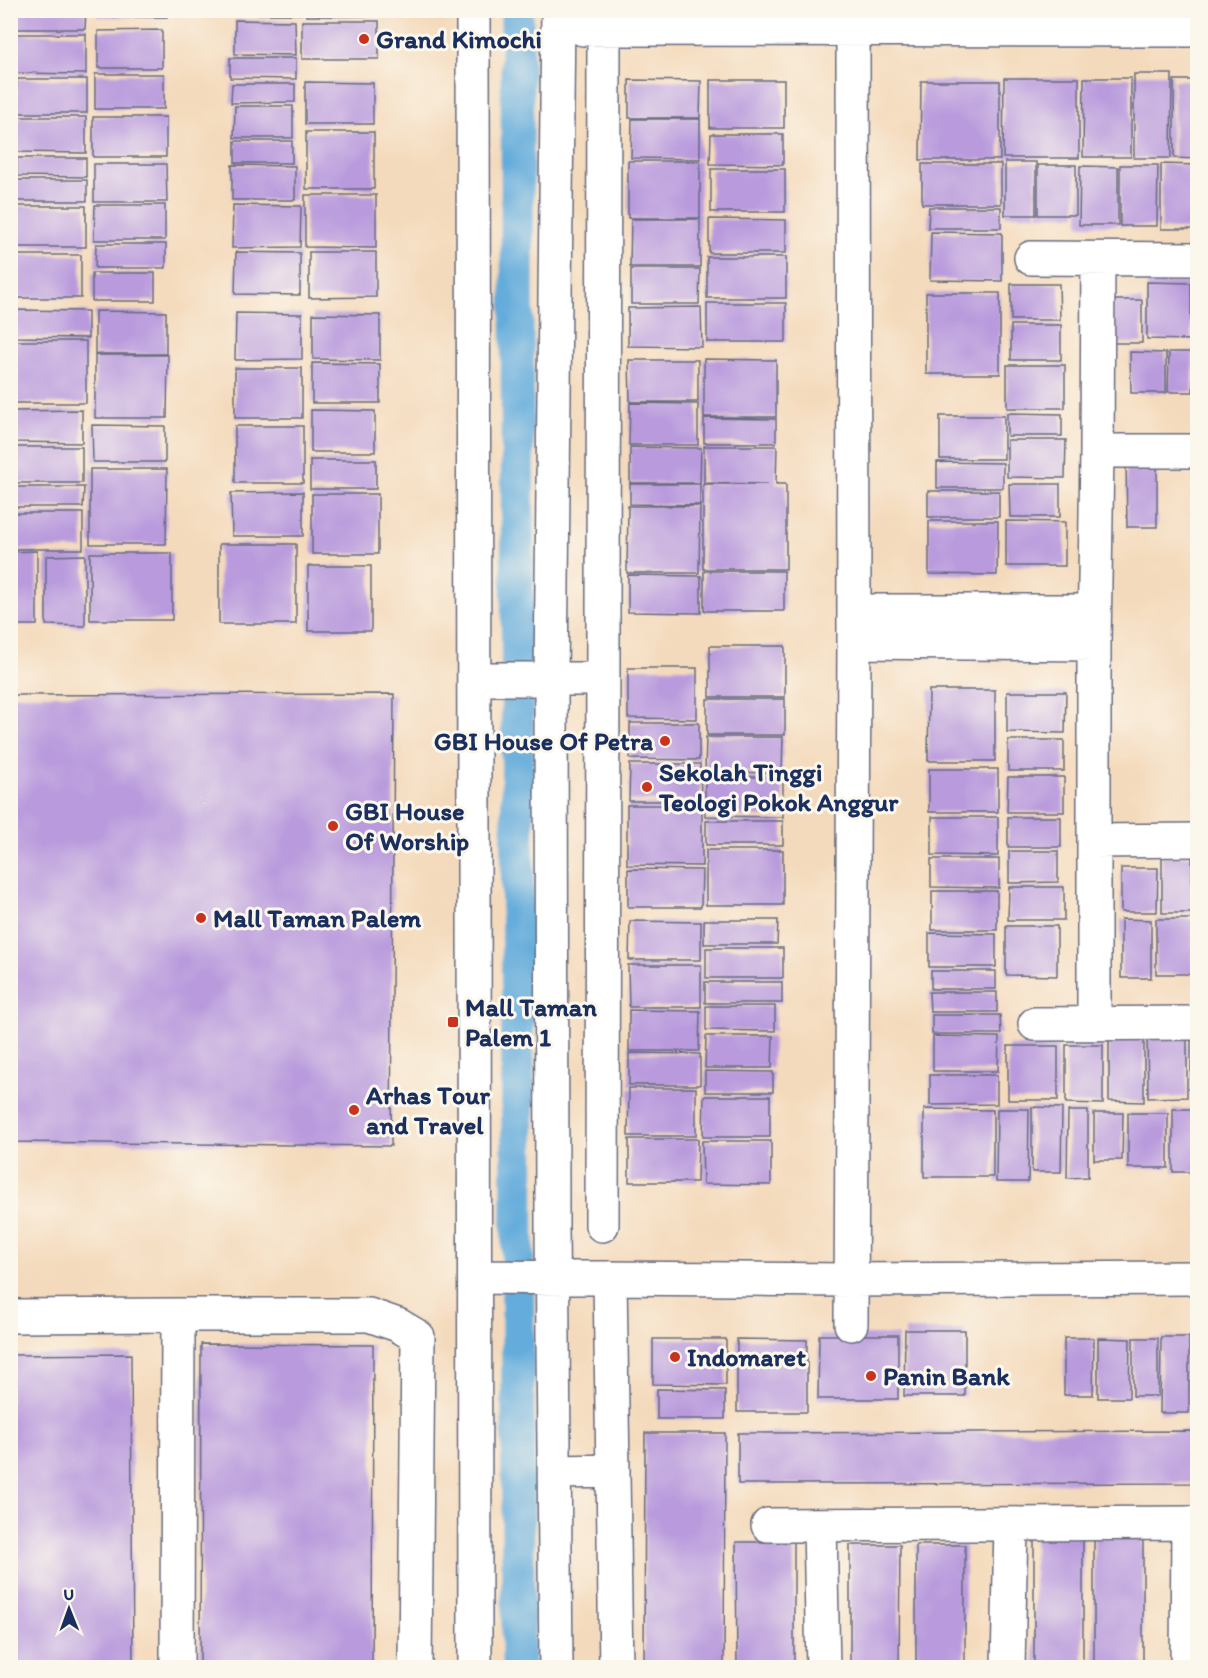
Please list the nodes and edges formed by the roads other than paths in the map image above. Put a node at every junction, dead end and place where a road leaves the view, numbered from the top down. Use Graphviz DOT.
graph roads {
  1 [pos="473,10"];
  2 [pos="820,19"];
  3 [pos="558,20"];
  4 [pos="853,28"];
  5 [pos="604,30"];
  6 [pos="1197,30"];
  7 [pos="1031,258"];
  8 [pos="1098,259"];
  9 [pos="1197,259"];
  10 [pos="604,327"];
  11 [pos="555,329"];
  12 [pos="1097,451"];
  13 [pos="1197,452"];
  14 [pos="1095,611"];
  15 [pos="854,626"];
  16 [pos="1094,644"];
  17 [pos="485,679"];
  18 [pos="603,679"];
  19 [pos="543,680"];
  20 [pos="1197,840"];
  21 [pos="1094,841"];
  22 [pos="1197,1023"];
  23 [pos="1035,1024"];
  24 [pos="1094,1024"];
  25 [pos="602,1226"];
  26 [pos="484,1277"];
  27 [pos="545,1278"];
  28 [pos="610,1278"];
  29 [pos="1197,1278"];
  30 [pos="850,1280"];
  31 [pos="178,1315"];
  32 [pos="10,1316"];
  33 [pos="851,1324"];
  34 [pos="612,1471"];
  35 [pos="555,1472"];
  36 [pos="1193,1523"];
  37 [pos="1011,1524"];
  38 [pos="768,1525"];
  39 [pos="820,1525"];
  40 [pos="177,1668"];
  41 [pos="416,1668"];
  42 [pos="475,1668"];
  43 [pos="556,1668"];
  44 [pos="616,1668"];
  45 [pos="823,1668"];
  46 [pos="1008,1668"];
  47 [pos="1187,1668"];
  1 -- 17 [label="street"];
  2 -- 4 [label="street"];
  2 -- 5 [label="street"];
  3 -- 5 [label="street"];
  3 -- 11 [label="street"];
  4 -- 6 [label="street"];
  4 -- 15 [label="street"];
  5 -- 10 [label="street"];
  7 -- 8 [label="street"];
  8 -- 9 [label="street"];
  8 -- 12 [label="street"];
  10 -- 11 [label="street"];
  10 -- 18 [label="street"];
  11 -- 19 [label="street"];
  12 -- 13 [label="street"];
  12 -- 14 [label="street"];
  14 -- 15 [label="street"];
  14 -- 16 [label="street"];
  15 -- 16 [label="street"];
  15 -- 30 [label="street"];
  16 -- 21 [label="street"];
  17 -- 19 [label="street"];
  17 -- 26 [label="street"];
  18 -- 19 [label="street"];
  18 -- 25 [label="street"];
  19 -- 27 [label="street"];
  20 -- 21 [label="street"];
  21 -- 24 [label="street"];
  22 -- 24 [label="street"];
  23 -- 24 [label="street"];
  26 -- 27 [label="street"];
  26 -- 42 [label="street"];
  27 -- 28 [label="street"];
  27 -- 35 [label="street"];
  28 -- 30 [label="street"];
  28 -- 34 [label="street"];
  29 -- 30 [label="street"];
  30 -- 33 [label="street"];
  31 -- 32 [label="street"];
  31 -- 40 [label="street"];
  31 -- 41 [label="street"];
  34 -- 35 [label="street"];
  34 -- 44 [label="street"];
  35 -- 43 [label="street"];
  36 -- 37 [label="street"];
  36 -- 47 [label="street"];
  37 -- 39 [label="street"];
  37 -- 46 [label="street"];
  38 -- 39 [label="street"];
  39 -- 45 [label="street"];
}
